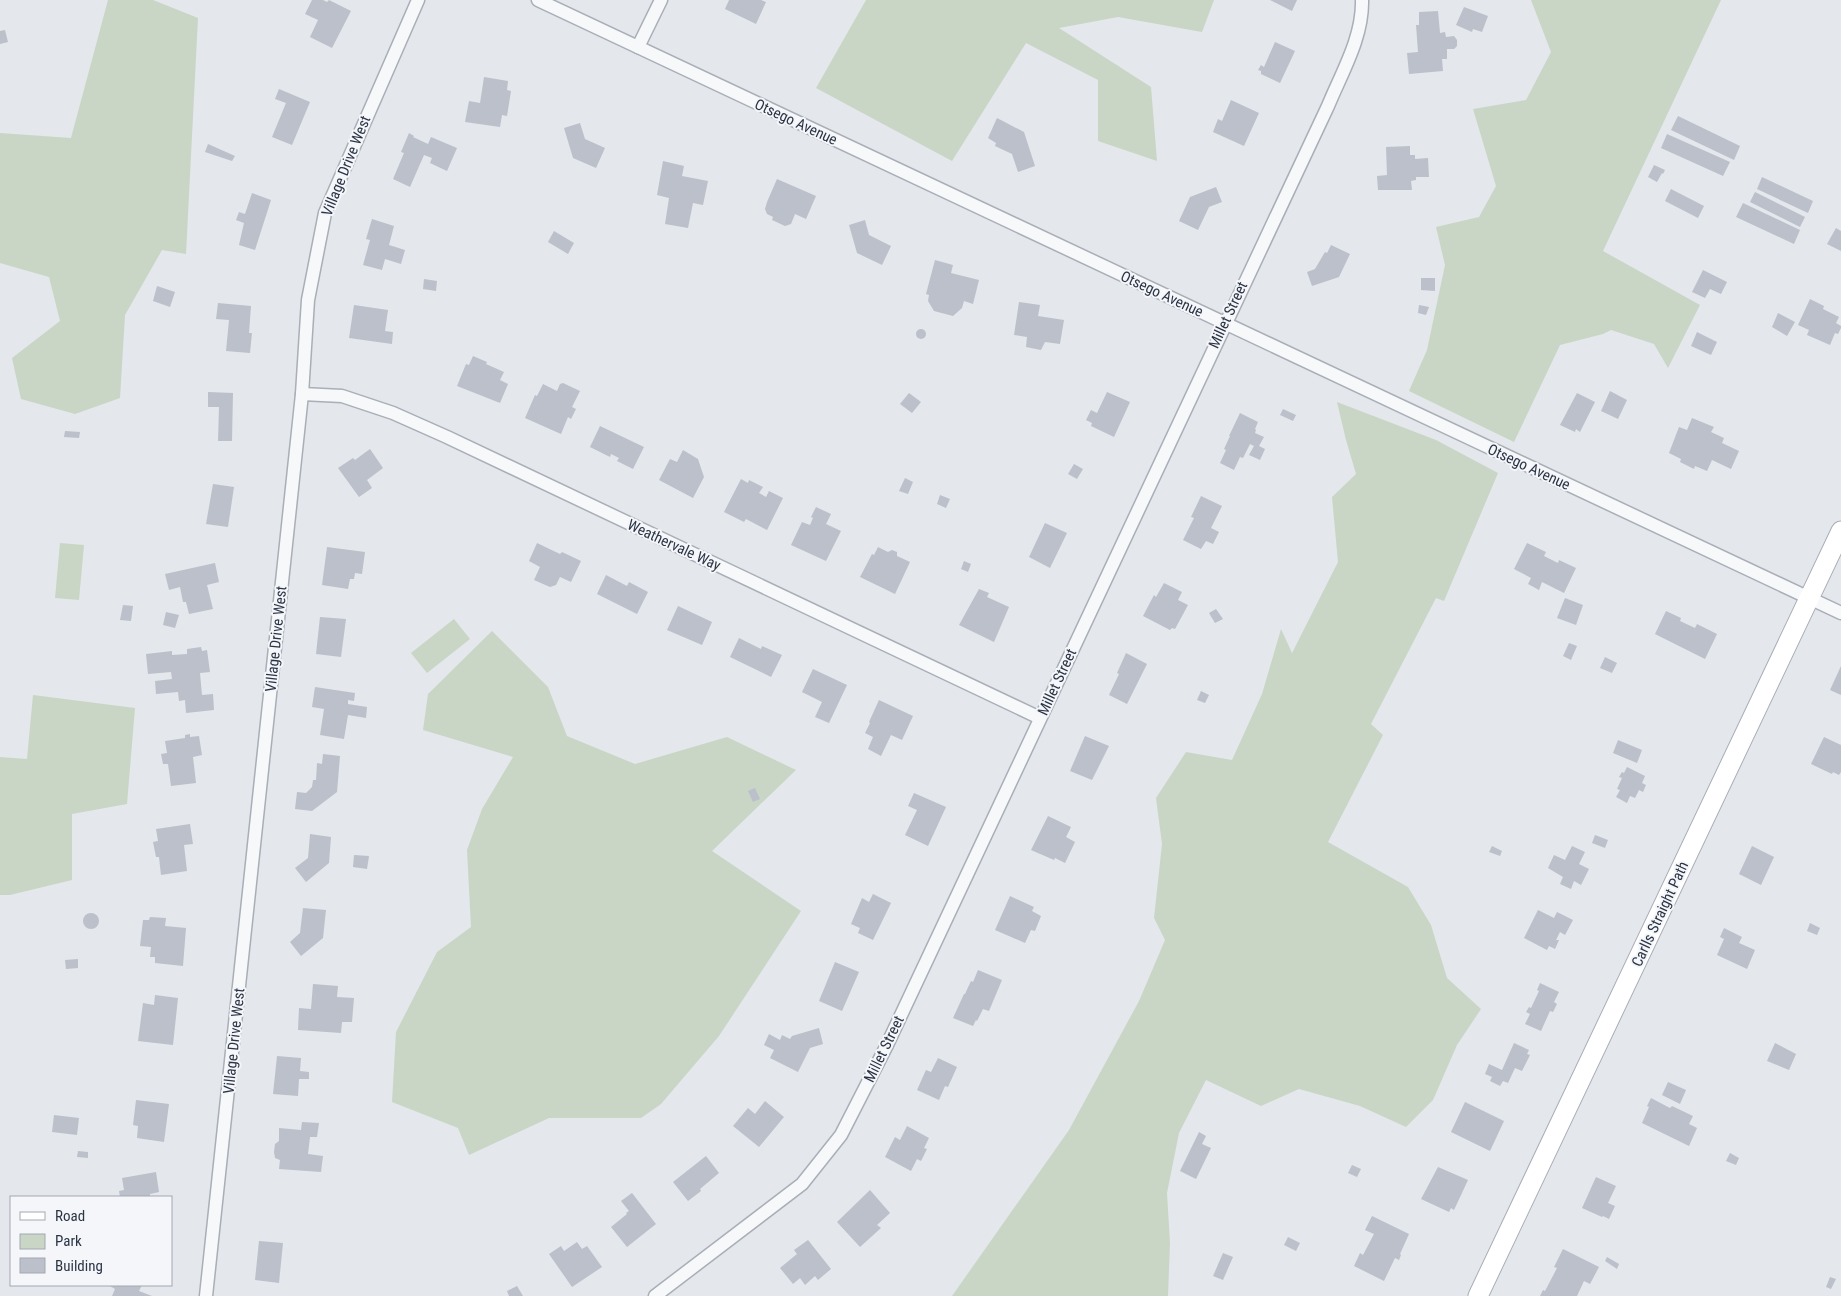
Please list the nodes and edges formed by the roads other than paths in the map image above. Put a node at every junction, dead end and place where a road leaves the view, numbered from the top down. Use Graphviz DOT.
graph roads {
  1 [pos="418,0"];
  2 [pos="538,0"];
  3 [pos="661,0"];
  4 [pos="1362,0"];
  5 [pos="638,47"];
  6 [pos="1224,323"];
  7 [pos="302,394"];
  8 [pos="1841,531"];
  9 [pos="1809,598"];
  10 [pos="1841,613"];
  11 [pos="1040,718"];
  12 [pos="206,1296"];
  13 [pos="655,1296"];
  14 [pos="1478,1296"];
  1 -- 7 [label="street, Village Drive West"];
  2 -- 5 [label="street, Otsego Avenue"];
  3 -- 5 [label="street"];
  4 -- 6 [label="street, Millet Street"];
  5 -- 6 [label="street, Otsego Avenue"];
  6 -- 9 [label="street, Otsego Avenue"];
  6 -- 11 [label="street, Millet Street"];
  7 -- 11 [label="street, Weathervale Way"];
  7 -- 12 [label="street, Village Drive West"];
  8 -- 9 [label="street, Carlls Straight Path"];
  9 -- 10 [label="street, Otsego Avenue"];
  9 -- 14 [label="street, Carlls Straight Path"];
  11 -- 13 [label="street, Millet Street"];
}
